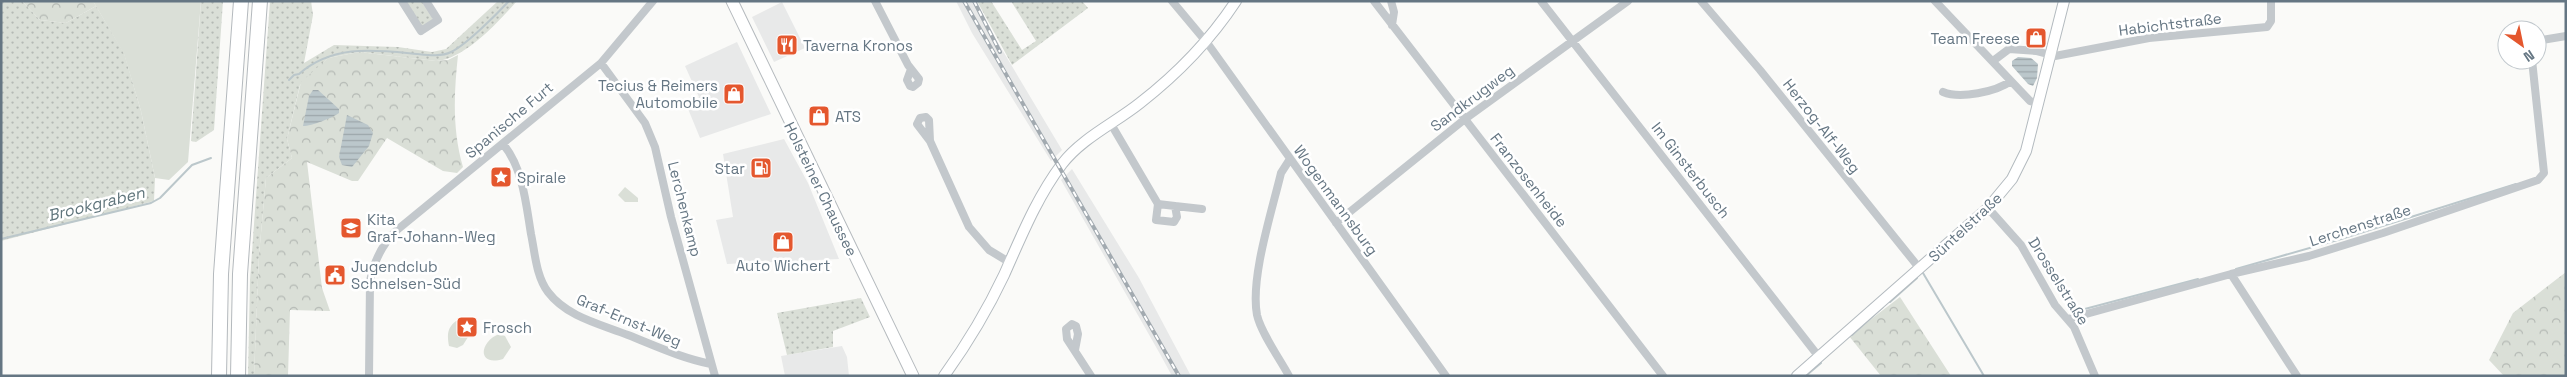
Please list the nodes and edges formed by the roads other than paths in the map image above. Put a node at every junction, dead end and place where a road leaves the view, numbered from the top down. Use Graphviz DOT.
graph roads {
  1 [pos="241,1"];
  2 [pos="260,1"];
  3 [pos="402,1"];
  4 [pos="426,1"];
  5 [pos="653,1"];
  6 [pos="732,1"];
  7 [pos="875,1"];
  8 [pos="1172,1"];
  9 [pos="1236,1"];
  10 [pos="1374,1"];
  11 [pos="1391,1"];
  12 [pos="1542,1"];
  13 [pos="1628,1"];
  14 [pos="1701,1"];
  15 [pos="1935,1"];
  16 [pos="2064,1"];
  17 [pos="2271,1"];
  18 [pos="1392,25"];
  19 [pos="2566,36"];
  20 [pos="2547,39"];
  21 [pos="1205,40"];
  22 [pos="1572,41"];
  23 [pos="2050,55"];
  24 [pos="1993,61"];
  25 [pos="601,63"];
  26 [pos="911,69"];
  27 [pos="2533,70"];
  28 [pos="2011,80"];
  29 [pos="1943,92"];
  30 [pos="2039,103"];
  31 [pos="1464,119"];
  32 [pos="1111,124"];
  33 [pos="930,141"];
  34 [pos="502,144"];
  35 [pos="1290,159"];
  36 [pos="1158,204"];
  37 [pos="1175,206"];
  38 [pos="1988,208"];
  39 [pos="1202,209"];
  40 [pos="1336,223"];
  41 [pos="1009,262"];
  42 [pos="1920,269"];
  43 [pos="2231,274"];
  44 [pos="2068,319"];
  45 [pos="1075,350"];
  46 [pos="1819,357"];
  47 [pos="711,364"];
  48 [pos="911,372"];
  49 [pos="945,374"];
  50 [pos="219,376"];
  51 [pos="238,376"];
  52 [pos="369,376"];
  53 [pos="715,376"];
  54 [pos="923,376"];
  55 [pos="934,376"];
  56 [pos="1091,376"];
  57 [pos="1289,376"];
  58 [pos="1446,376"];
  59 [pos="1663,376"];
  60 [pos="1797,376"];
  61 [pos="2095,376"];
  62 [pos="2297,376"];
  1 -- 50 [label="highway"];
  2 -- 51 [label="highway"];
  3 -- 4 [label="street"];
  5 -- 25 [label="street, Spanische Furt"];
  6 -- 48 [label="main road, Holsteiner Chaussee"];
  7 -- 26 [label="street"];
  8 -- 21 [label="street, Wogenmannsburg"];
  9 -- 21 [label="street"];
  10 -- 18 [label="street, Franzosenheide"];
  11 -- 18 [label="street"];
  12 -- 22 [label="street, Im Ginsterbusch"];
  13 -- 22 [label="street, Sandkrugweg"];
  14 -- 42 [label="street, Herzog-Alf-Weg"];
  15 -- 24 [label="street"];
  16 -- 23 [label="street, Süntelstraße"];
  17 -- 23 [label="street, Habichtstraße"];
  18 -- 31 [label="street, Franzosenheide"];
  19 -- 20 [label="street"];
  21 -- 32 [label="street"];
  21 -- 35 [label="street, Wogenmannsburg"];
  22 -- 31 [label="street, Sandkrugweg"];
  22 -- 46 [label="street, Im Ginsterbusch"];
  23 -- 24 [label="street"];
  23 -- 30 [label="street, Süntelstraße"];
  24 -- 28 [label="street"];
  25 -- 34 [label="street, Spanische Furt"];
  25 -- 47 [label="street, Lerchenkamp"];
  27 -- 43 [label="street, Lerchenstraße"];
  28 -- 29 [label="street"];
  28 -- 30 [label="street"];
  30 -- 38 [label="street, Süntelstraße"];
  31 -- 40 [label="street, Sandkrugweg"];
  31 -- 59 [label="street, Franzosenheide"];
  32 -- 36 [label="street"];
  32 -- 41 [label="street"];
  33 -- 41 [label="street"];
  34 -- 47 [label="street, Graf-Ernst-Weg"];
  34 -- 52 [label="street, Spanische Furt"];
  35 -- 40 [label="street, Wogenmannsburg"];
  35 -- 57 [label="street"];
  36 -- 37 [label="street"];
  36 -- 37 [label="street"];
  37 -- 39 [label="street"];
  38 -- 42 [label="street, Süntelstraße"];
  38 -- 44 [label="street, Drosselstraße"];
  40 -- 58 [label="street, Wogenmannsburg"];
  41 -- 49 [label="street"];
  42 -- 46 [label="street, Süntelstraße"];
  43 -- 44 [label="street, Lerchenstraße"];
  43 -- 62 [label="street"];
  44 -- 61 [label="street, Drosselstraße"];
  45 -- 56 [label="street"];
  46 -- 60 [label="street, Süntelstraße"];
  47 -- 53 [label="street, Lerchenkamp"];
  48 -- 54 [label="street"];
  49 -- 55 [label="street"];
}
